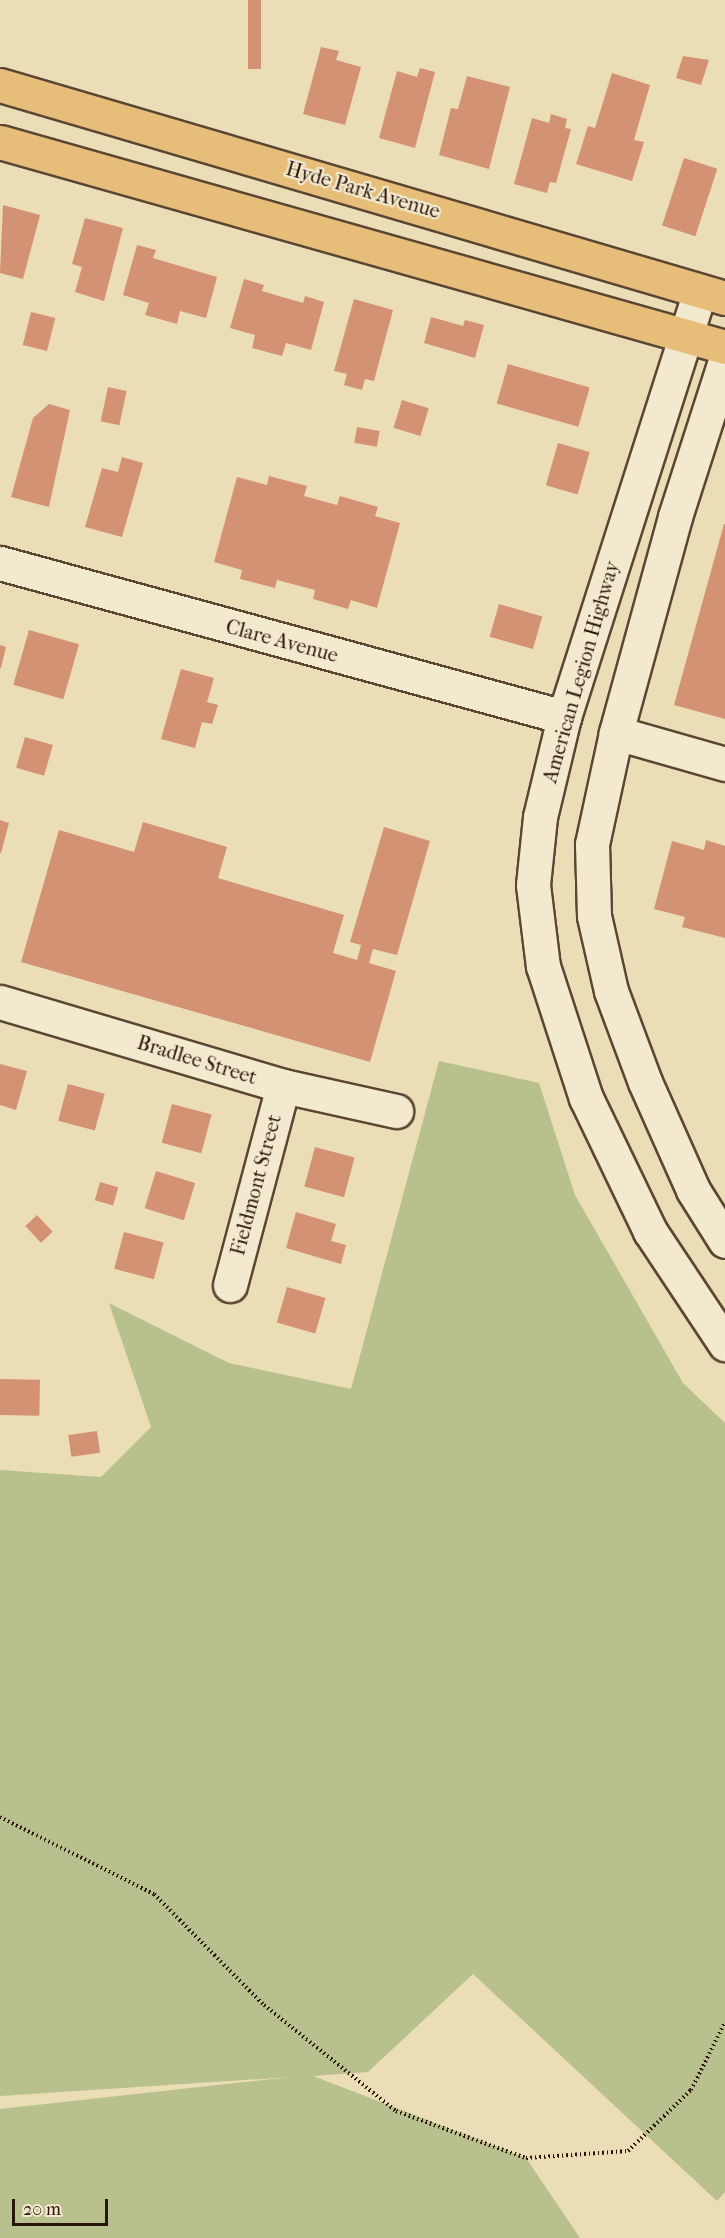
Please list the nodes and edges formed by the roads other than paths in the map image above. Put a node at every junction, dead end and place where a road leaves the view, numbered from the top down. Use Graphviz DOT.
graph roads {
  1 [pos="0,85"];
  2 [pos="0,142"];
  3 [pos="713,295"];
  4 [pos="685,335"];
  5 [pos="725,346"];
  6 [pos="725,361"];
  7 [pos="0,563"];
  8 [pos="564,717"];
  9 [pos="616,733"];
  10 [pos="725,764"];
  11 [pos="0,1002"];
  12 [pos="283,1086"];
  13 [pos="396,1111"];
  14 [pos="725,1241"];
  15 [pos="230,1285"];
  16 [pos="725,1344"];
  1 -- 3 [label="main road, Hyde Park Avenue"];
  2 -- 4 [label="main road"];
  3 -- 4 [label="main road, American Legion Highway"];
  4 -- 5 [label="main road"];
  4 -- 8 [label="main road, American Legion Highway"];
  6 -- 9 [label="main road"];
  7 -- 8 [label="main road, Clare Avenue"];
  8 -- 16 [label="main road, American Legion Highway"];
  9 -- 10 [label="main road"];
  9 -- 14 [label="main road"];
  11 -- 12 [label="main road, Bradlee Street"];
  12 -- 13 [label="main road, Bradlee Street"];
  12 -- 15 [label="main road, Fieldmont Street"];
}
